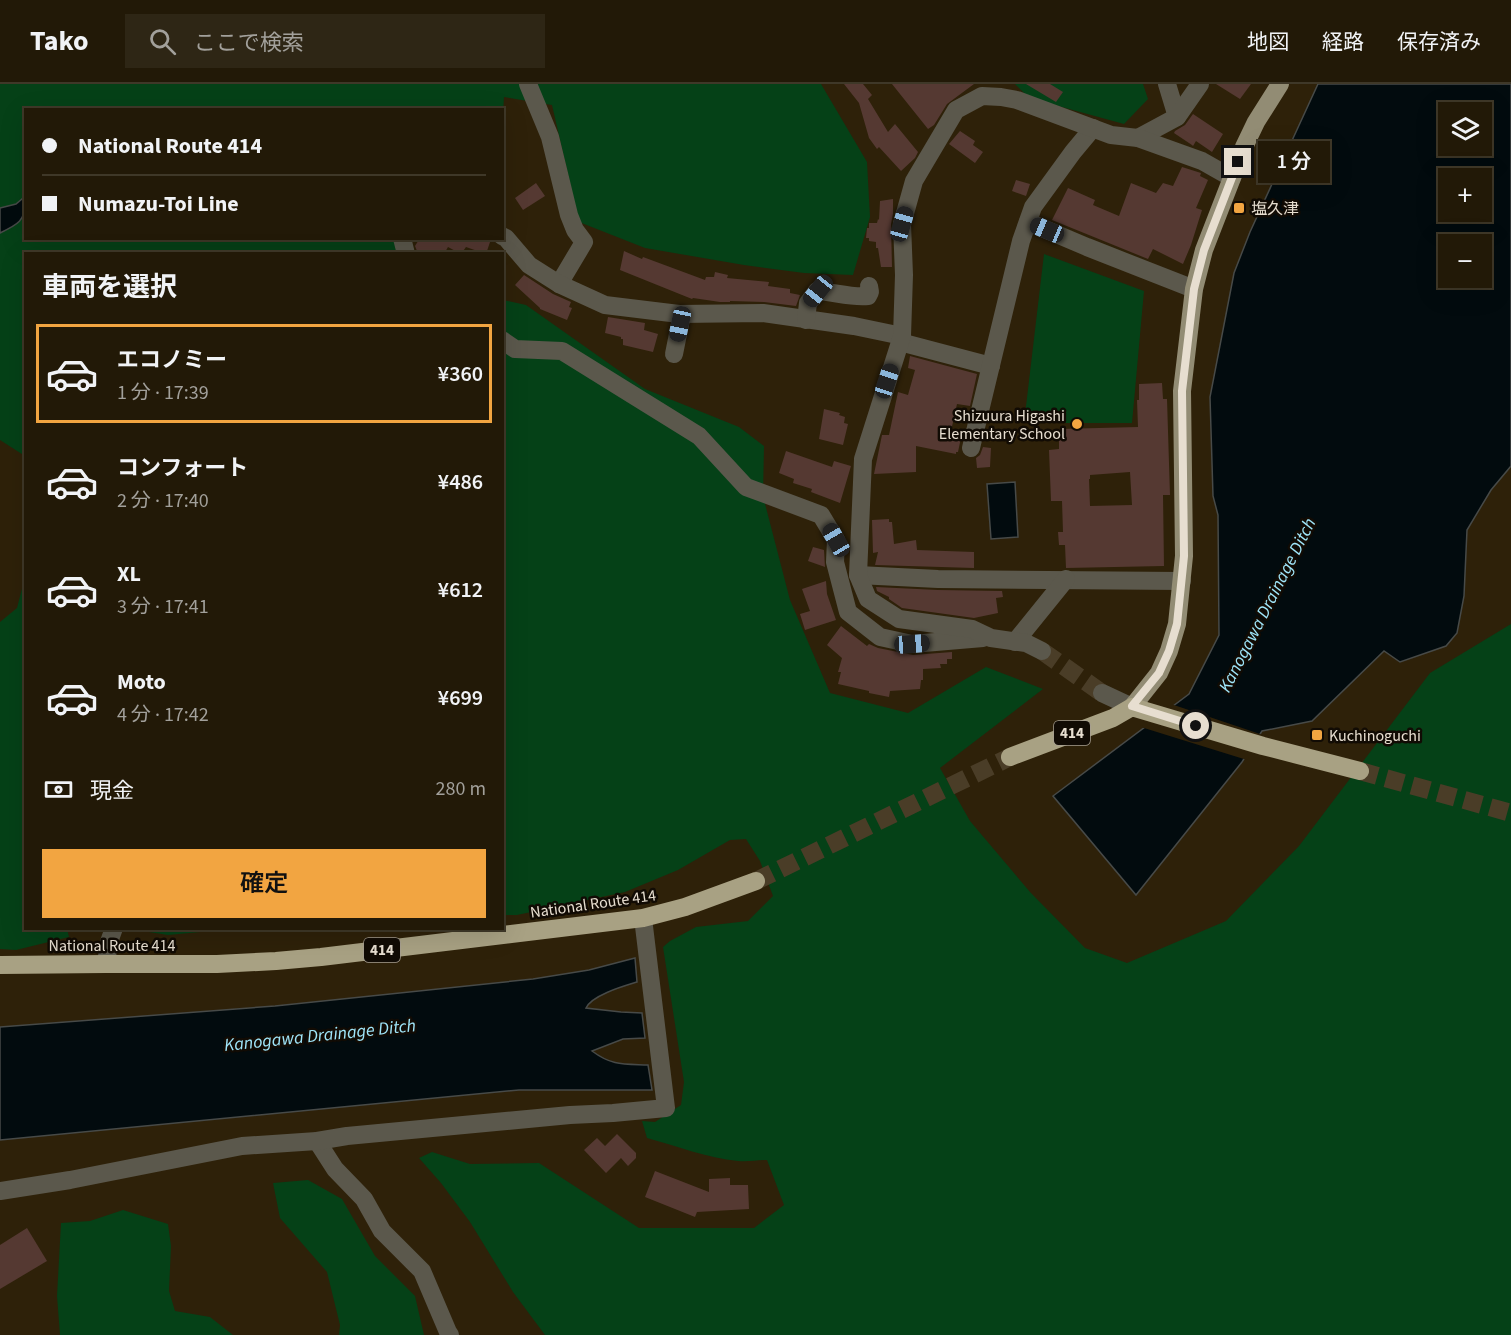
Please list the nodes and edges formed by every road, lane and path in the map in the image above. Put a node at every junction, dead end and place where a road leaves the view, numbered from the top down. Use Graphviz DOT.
graph roads {
  1 [pos="1167,84"];
  2 [pos="1200,84"];
  3 [pos="1280,84"];
  4 [pos="525,89"];
  5 [pos="1177,117"];
  6 [pos="1093,128"];
  7 [pos="1138,138"];
  8 [pos="1232,178"];
  9 [pos="1028,222"];
  10 [pos="504,237"];
  11 [pos="559,284"];
  12 [pos="869,286"];
  13 [pos="1194,289"];
  14 [pos="682,314"];
  15 [pos="806,320"];
  16 [pos="901,339"];
  17 [pos="504,341"];
  18 [pos="674,354"];
  19 [pos="991,366"];
  20 [pos="971,448"];
  21 [pos="858,575"];
  22 [pos="1066,579"];
  23 [pos="1182,581"];
  24 [pos="991,638"];
  25 [pos="1015,642"];
  26 [pos="1042,651"];
  27 [pos="1102,693"];
  28 [pos="1132,706"];
  29 [pos="1010,757"];
  30 [pos="1360,771"];
  31 [pos="756,881"];
  32 [pos="643,918"];
  33 [pos="113,930"];
  34 [pos="106,964"];
  35 [pos="0,965"];
  36 [pos="317,1140"];
  37 [pos="0,1191"];
  38 [pos="450,1335"];
  1 -- 5 [label="street"];
  2 -- 5 [label="street"];
  3 -- 8 [label="main road"];
  4 -- 11 [label="street"];
  5 -- 7 [label="street"];
  6 -- 7 [label="street"];
  6 -- 9 [label="street"];
  6 -- 16 [label="street"];
  7 -- 8 [label="street"];
  8 -- 13 [label="main road"];
  9 -- 13 [label="street"];
  9 -- 19 [label="street"];
  10 -- 11 [label="street"];
  11 -- 14 [label="street"];
  12 -- 15 [label="street"];
  13 -- 23 [label="main road"];
  14 -- 15 [label="street"];
  14 -- 18 [label="street"];
  15 -- 16 [label="street"];
  16 -- 19 [label="street"];
  16 -- 21 [label="street"];
  17 -- 24 [label="street"];
  19 -- 20 [label="street"];
  21 -- 22 [label="street"];
  21 -- 24 [label="street"];
  22 -- 23 [label="street"];
  22 -- 25 [label="street"];
  23 -- 28 [label="main road"];
  24 -- 25 [label="street"];
  25 -- 26 [label="street"];
  27 -- 28 [label="street"];
  28 -- 29 [label="highway, 414"];
  28 -- 30 [label="highway"];
  31 -- 32 [label="highway, National Route 414 / 414"];
  32 -- 34 [label="highway, National Route 414 / 414"];
  32 -- 36 [label="street"];
  33 -- 34 [label="street"];
  34 -- 35 [label="highway, National Route 414 / 414"];
  36 -- 37 [label="street"];
  36 -- 38 [label="street"];
}
